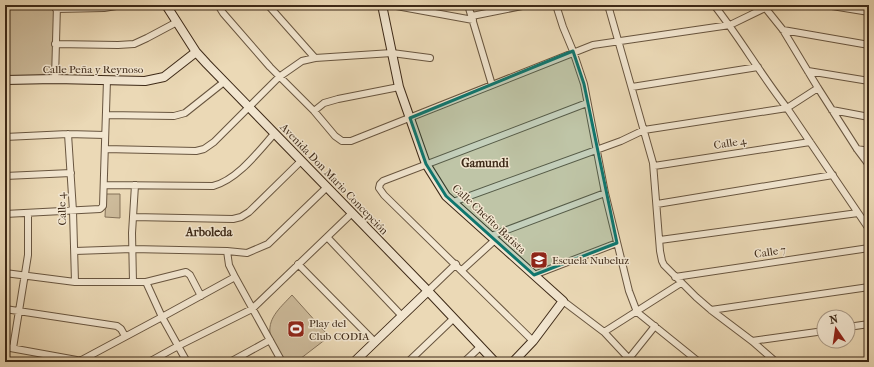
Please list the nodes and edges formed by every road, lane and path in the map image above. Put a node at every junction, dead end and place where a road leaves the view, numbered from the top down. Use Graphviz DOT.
graph roads {
  1 [pos="122,5"];
  2 [pos="166,5"];
  3 [pos="218,5"];
  4 [pos="268,5"];
  5 [pos="382,5"];
  6 [pos="391,5"];
  7 [pos="468,5"];
  8 [pos="527,5"];
  9 [pos="556,5"];
  10 [pos="608,5"];
  11 [pos="714,5"];
  12 [pos="826,5"];
  13 [pos="56,7"];
  14 [pos="764,7"];
  15 [pos="869,12"];
  16 [pos="472,18"];
  17 [pos="177,22"];
  18 [pos="730,25"];
  19 [pos="784,30"];
  20 [pos="619,42"];
  21 [pos="55,44"];
  22 [pos="869,45"];
  23 [pos="573,51"];
  24 [pos="196,52"];
  25 [pos="392,53"];
  26 [pos="315,58"];
  27 [pos="430,58"];
  28 [pos="758,68"];
  29 [pos="808,71"];
  30 [pos="279,77"];
  31 [pos="55,79"];
  32 [pos="5,80"];
  33 [pos="106,80"];
  34 [pos="869,81"];
  35 [pos="224,82"];
  36 [pos="492,85"];
  37 [pos="399,87"];
  38 [pos="632,87"];
  39 [pos="818,88"];
  40 [pos="588,103"];
  41 [pos="250,107"];
  42 [pos="787,108"];
  43 [pos="832,110"];
  44 [pos="314,111"];
  45 [pos="106,115"];
  46 [pos="869,117"];
  47 [pos="410,118"];
  48 [pos="644,130"];
  49 [pos="68,134"];
  50 [pos="274,134"];
  51 [pos="106,135"];
  52 [pos="5,137"];
  53 [pos="810,142"];
  54 [pos="105,149"];
  55 [pos="857,149"];
  56 [pos="597,150"];
  57 [pos="869,151"];
  58 [pos="300,161"];
  59 [pos="426,164"];
  60 [pos="869,165"];
  61 [pos="654,166"];
  62 [pos="71,173"];
  63 [pos="833,175"];
  64 [pos="5,176"];
  65 [pos="104,185"];
  66 [pos="135,185"];
  67 [pos="326,188"];
  68 [pos="604,193"];
  69 [pos="453,202"];
  70 [pos="657,204"];
  71 [pos="73,210"];
  72 [pos="28,213"];
  73 [pos="858,213"];
  74 [pos="5,214"];
  75 [pos="352,214"];
  76 [pos="133,217"];
  77 [pos="869,229"];
  78 [pos="327,237"];
  79 [pos="493,238"];
  80 [pos="660,240"];
  81 [pos="618,243"];
  82 [pos="869,248"];
  83 [pos="132,249"];
  84 [pos="75,251"];
  85 [pos="227,251"];
  86 [pos="298,264"];
  87 [pos="456,264"];
  88 [pos="462,270"];
  89 [pos="5,272"];
  90 [pos="25,275"];
  91 [pos="534,275"];
  92 [pos="234,276"];
  93 [pos="675,277"];
  94 [pos="75,282"];
  95 [pos="133,282"];
  96 [pos="146,282"];
  97 [pos="681,283"];
  98 [pos="869,287"];
  99 [pos="428,291"];
  100 [pos="201,296"];
  101 [pos="563,300"];
  102 [pos="5,309"];
  103 [pos="252,309"];
  104 [pos="711,310"];
  105 [pos="18,311"];
  106 [pos="637,312"];
  107 [pos="402,316"];
  108 [pos="162,317"];
  109 [pos="454,318"];
  110 [pos="869,324"];
  111 [pos="654,326"];
  112 [pos="856,326"];
  113 [pos="816,331"];
  114 [pos="604,332"];
  115 [pos="125,336"];
  116 [pos="270,340"];
  117 [pos="533,341"];
  118 [pos="752,341"];
  119 [pos="375,342"];
  120 [pos="178,346"];
  121 [pos="5,347"];
  122 [pos="480,347"];
  123 [pos="13,348"];
  124 [pos="81,361"];
  125 [pos="629,361"];
  126 [pos="149,362"];
  127 [pos="187,362"];
  128 [pos="230,362"];
  129 [pos="282,362"];
  130 [pos="354,362"];
  131 [pos="408,362"];
  132 [pos="464,362"];
  133 [pos="495,362"];
  134 [pos="513,362"];
  135 [pos="700,362"];
  136 [pos="776,362"];
  1 -- 13 [label="street"];
  2 -- 17 [label="street, Avenida Don Mario Concepción"];
  3 -- 30 [label="street"];
  4 -- 26 [label="street"];
  5 -- 25 [label="street, Calle Chefito Batista"];
  6 -- 16 [label="street"];
  7 -- 16 [label="street"];
  8 -- 16 [label="street"];
  9 -- 23 [label="street"];
  10 -- 20 [label="street"];
  11 -- 18 [label="street"];
  12 -- 15 [label="street"];
  13 -- 21 [label="street"];
  14 -- 18 [label="street"];
  14 -- 19 [label="street"];
  16 -- 36 [label="street"];
  17 -- 21 [label="street"];
  17 -- 24 [label="street, Avenida Don Mario Concepción"];
  18 -- 20 [label="street"];
  18 -- 28 [label="street"];
  19 -- 22 [label="street"];
  19 -- 29 [label="street"];
  20 -- 23 [label="street"];
  20 -- 38 [label="street"];
  21 -- 31 [label="street"];
  23 -- 36 [label="street"];
  23 -- 40 [label="street"];
  24 -- 33 [label="street, Calle Peña y Reynoso"];
  24 -- 35 [label="street, Avenida Don Mario Concepción"];
  25 -- 26 [label="street"];
  25 -- 27 [label="street"];
  25 -- 37 [label="street, Calle Chefito Batista"];
  26 -- 30 [label="street"];
  28 -- 38 [label="street"];
  28 -- 42 [label="street"];
  29 -- 34 [label="street"];
  29 -- 39 [label="street"];
  30 -- 41 [label="street"];
  30 -- 44 [label="street"];
  31 -- 32 [label="street, Calle Peña y Reynoso"];
  31 -- 33 [label="street, Calle Peña y Reynoso"];
  33 -- 45 [label="street"];
  35 -- 41 [label="street, Avenida Don Mario Concepción"];
  35 -- 45 [label="street"];
  36 -- 47 [label="street"];
  37 -- 44 [label="street"];
  37 -- 47 [label="street, Calle Chefito Batista"];
  38 -- 48 [label="street"];
  39 -- 42 [label="street"];
  39 -- 43 [label="street"];
  40 -- 56 [label="street"];
  40 -- 59 [label="street"];
  41 -- 50 [label="street, Avenida Don Mario Concepción"];
  41 -- 54 [label="street"];
  42 -- 48 [label="street"];
  42 -- 53 [label="street"];
  43 -- 46 [label="street"];
  43 -- 55 [label="street"];
  44 -- 47 [label="street"];
  45 -- 51 [label="street"];
  47 -- 59 [label="street, Calle Chefito Batista"];
  48 -- 56 [label="street"];
  48 -- 61 [label="street"];
  49 -- 51 [label="street"];
  49 -- 52 [label="street"];
  49 -- 62 [label="street, Calle 4"];
  50 -- 58 [label="street, Avenida Don Mario Concepción"];
  50 -- 66 [label="street"];
  51 -- 54 [label="street"];
  53 -- 61 [label="street, Calle 4"];
  53 -- 63 [label="street"];
  54 -- 65 [label="street"];
  55 -- 57 [label="street"];
  55 -- 60 [label="street"];
  56 -- 68 [label="street"];
  56 -- 69 [label="street"];
  58 -- 67 [label="street, Avenida Don Mario Concepción"];
  58 -- 76 [label="street"];
  59 -- 69 [label="street, Calle Chefito Batista"];
  59 -- 87 [label="street"];
  61 -- 70 [label="street"];
  62 -- 64 [label="street"];
  62 -- 71 [label="street, Calle 4"];
  63 -- 70 [label="street"];
  63 -- 73 [label="street"];
  65 -- 66 [label="street"];
  65 -- 71 [label="street"];
  66 -- 76 [label="street"];
  67 -- 75 [label="street, Avenida Don Mario Concepción"];
  67 -- 85 [label="street"];
  68 -- 79 [label="street"];
  68 -- 81 [label="street"];
  69 -- 79 [label="street, Calle Chefito Batista"];
  70 -- 80 [label="street"];
  71 -- 72 [label="street"];
  71 -- 84 [label="street, Calle 4"];
  72 -- 74 [label="street"];
  72 -- 90 [label="street"];
  73 -- 77 [label="street"];
  73 -- 80 [label="street"];
  75 -- 78 [label="street"];
  75 -- 99 [label="street, Avenida Don Mario Concepción"];
  76 -- 83 [label="street"];
  78 -- 86 [label="street"];
  78 -- 107 [label="street"];
  79 -- 88 [label="street"];
  79 -- 91 [label="street, Calle Chefito Batista"];
  80 -- 93 [label="street"];
  81 -- 91 [label="street"];
  81 -- 106 [label="street"];
  82 -- 93 [label="street, Calle 7"];
  83 -- 84 [label="street"];
  83 -- 85 [label="street"];
  83 -- 95 [label="street"];
  84 -- 94 [label="street, Calle 4"];
  85 -- 92 [label="street"];
  86 -- 103 [label="street"];
  86 -- 119 [label="street"];
  87 -- 88 [label="street"];
  87 -- 99 [label="street"];
  88 -- 117 [label="street"];
  89 -- 90 [label="street"];
  90 -- 94 [label="street"];
  90 -- 105 [label="street"];
  91 -- 101 [label="street, Calle Chefito Batista"];
  92 -- 100 [label="street"];
  92 -- 103 [label="street"];
  93 -- 97 [label="street"];
  94 -- 95 [label="street"];
  95 -- 96 [label="street"];
  96 -- 100 [label="street"];
  96 -- 108 [label="street"];
  97 -- 104 [label="street"];
  97 -- 106 [label="street"];
  98 -- 104 [label="street"];
  99 -- 107 [label="street"];
  99 -- 109 [label="street, Avenida Don Mario Concepción"];
  100 -- 108 [label="street"];
  101 -- 114 [label="street, Calle Chefito Batista"];
  101 -- 117 [label="street"];
  102 -- 105 [label="street"];
  103 -- 116 [label="street"];
  103 -- 120 [label="street"];
  104 -- 118 [label="street"];
  105 -- 115 [label="street"];
  105 -- 123 [label="street"];
  106 -- 111 [label="street"];
  106 -- 114 [label="street"];
  107 -- 119 [label="street"];
  108 -- 115 [label="street"];
  108 -- 120 [label="street"];
  109 -- 122 [label="street, Avenida Don Mario Concepción"];
  109 -- 131 [label="street"];
  110 -- 112 [label="street"];
  111 -- 125 [label="street"];
  111 -- 135 [label="street"];
  113 -- 118 [label="street"];
  114 -- 125 [label="street, Calle Chefito Batista"];
  115 -- 124 [label="street"];
  116 -- 128 [label="street"];
  116 -- 129 [label="street"];
  117 -- 134 [label="street"];
  118 -- 136 [label="street"];
  119 -- 130 [label="street"];
  120 -- 126 [label="street"];
  120 -- 127 [label="street"];
  121 -- 123 [label="street"];
  122 -- 132 [label="street"];
  122 -- 133 [label="street, Avenida Don Mario Concepción"];
  123 -- 124 [label="street"];
}
